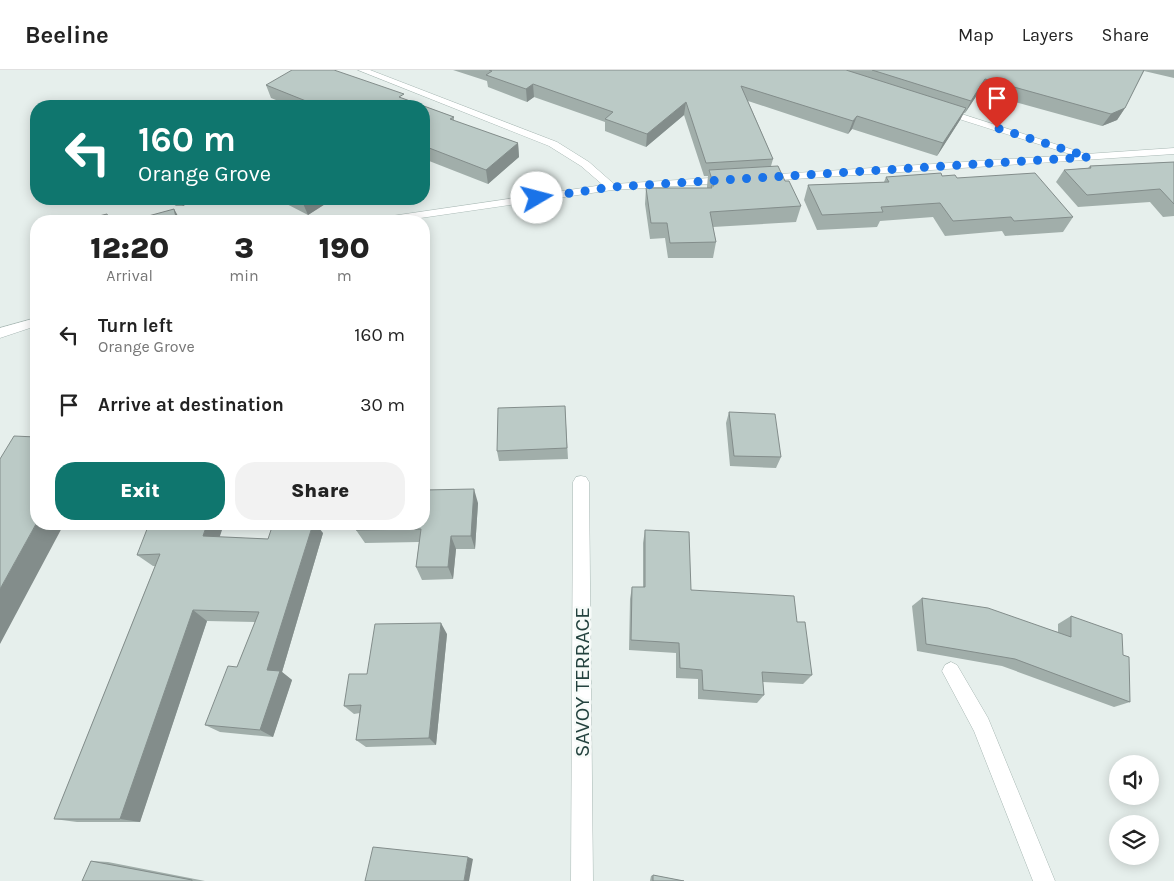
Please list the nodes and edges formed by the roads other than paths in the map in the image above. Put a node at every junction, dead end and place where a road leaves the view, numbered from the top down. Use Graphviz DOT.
graph roads {
  1 [pos="362,70"];
  2 [pos="937,109"];
  3 [pos="1174,151"];
  4 [pos="1089,157"];
  5 [pos="612,187"];
  6 [pos="419,215"];
  7 [pos="30,324"];
  8 [pos="0,333"];
  9 [pos="581,482"];
  10 [pos="952,671"];
  11 [pos="582,881"];
  12 [pos="1044,881"];
  1 -- 5 [label="street"];
  2 -- 4 [label="street"];
  3 -- 4 [label="street"];
  4 -- 5 [label="street"];
  5 -- 6 [label="street"];
  7 -- 8 [label="street"];
  9 -- 11 [label="street, SAVOY TERRACE"];
  10 -- 12 [label="street"];
}
